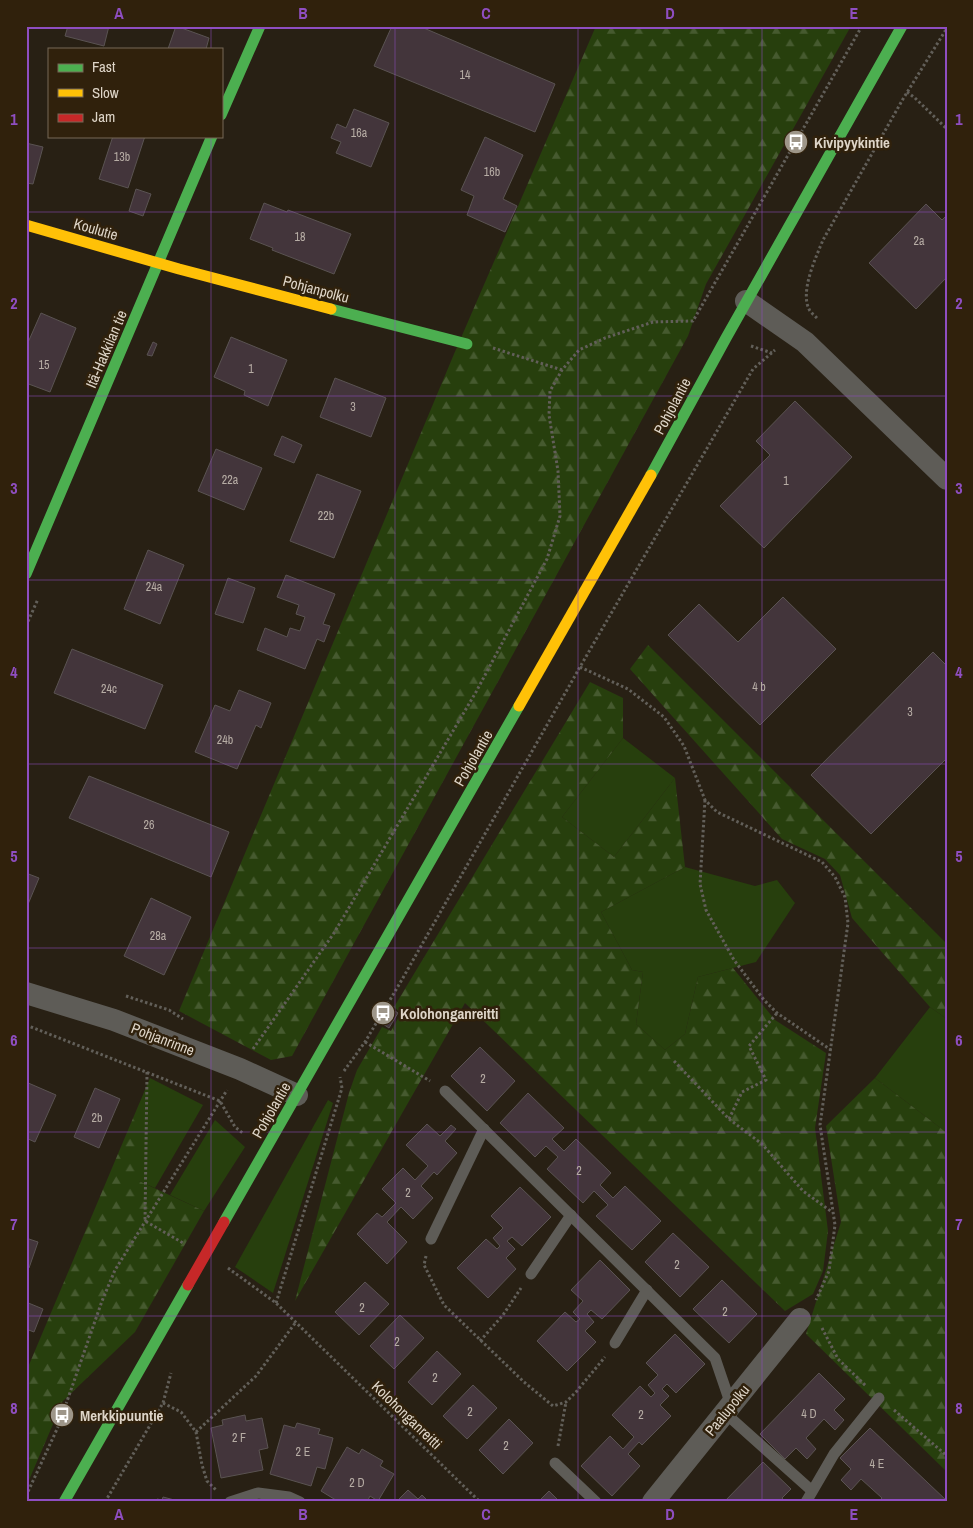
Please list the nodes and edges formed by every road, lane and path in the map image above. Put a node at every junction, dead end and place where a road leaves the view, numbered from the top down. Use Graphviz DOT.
graph roads {
  1 [pos="260,26"];
  2 [pos="862,26"];
  3 [pos="902,26"];
  4 [pos="947,28"];
  5 [pos="907,92"];
  6 [pos="222,113"];
  7 [pos="947,129"];
  8 [pos="211,138"];
  9 [pos="26,225"];
  10 [pos="158,262"];
  11 [pos="746,301"];
  12 [pos="808,310"];
  13 [pos="467,344"];
  14 [pos="772,354"];
  15 [pos="562,370"];
  16 [pos="947,480"];
  17 [pos="26,574"];
  18 [pos="580,667"];
  19 [pos="705,800"];
  20 [pos="26,992"];
  21 [pos="777,1013"];
  22 [pos="26,1025"];
  23 [pos="365,1042"];
  24 [pos="831,1050"];
  25 [pos="250,1055"];
  26 [pos="674,1060"];
  27 [pos="147,1072"];
  28 [pos="340,1077"];
  29 [pos="334,1084"];
  30 [pos="445,1091"];
  31 [pos="297,1096"];
  32 [pos="220,1101"];
  33 [pos="729,1119"];
  34 [pos="484,1129"];
  35 [pos="250,1140"];
  36 [pos="832,1212"];
  37 [pos="571,1215"];
  38 [pos="145,1221"];
  39 [pos="431,1239"];
  40 [pos="531,1274"];
  41 [pos="647,1290"];
  42 [pos="800,1319"];
  43 [pos="296,1322"];
  44 [pos="480,1341"];
  45 [pos="615,1343"];
  46 [pos="173,1368"];
  47 [pos="879,1398"];
  48 [pos="163,1402"];
  49 [pos="566,1402"];
  50 [pos="728,1409"];
  51 [pos="196,1432"];
  52 [pos="555,1463"];
  53 [pos="812,1490"];
  54 [pos="220,1495"];
  55 [pos="26,1496"];
  56 [pos="659,1499"];
  57 [pos="64,1502"];
  58 [pos="105,1502"];
  59 [pos="230,1502"];
  60 [pos="300,1502"];
  61 [pos="480,1502"];
  62 [pos="596,1502"];
  63 [pos="806,1502"];
  1 -- 6 [label="street"];
  2 -- 15 [label="path"];
  3 -- 11 [label="street, Pohjolantie"];
  4 -- 5 [label="path"];
  5 -- 7 [label="path"];
  5 -- 12 [label="path"];
  8 -- 10 [label="street, Itä-Hakkilan tie"];
  9 -- 10 [label="street, Koulutie"];
  10 -- 13 [label="street, Pohjanpolku"];
  10 -- 17 [label="street, Itä-Hakkilan tie"];
  11 -- 16 [label="street"];
  11 -- 31 [label="street, Pohjolantie"];
  13 -- 15 [label="path"];
  14 -- 18 [label="path"];
  15 -- 25 [label="path"];
  18 -- 19 [label="path"];
  18 -- 23 [label="path"];
  19 -- 21 [label="path"];
  19 -- 24 [label="path"];
  20 -- 31 [label="street, Pohjanrinne"];
  21 -- 24 [label="path"];
  21 -- 33 [label="path"];
  22 -- 27 [label="path"];
  23 -- 28 [label="path"];
  23 -- 30 [label="path"];
  24 -- 36 [label="path"];
  26 -- 33 [label="path"];
  27 -- 32 [label="path"];
  27 -- 38 [label="path"];
  28 -- 29 [label="path"];
  28 -- 43 [label="path, Kolohonganreitti"];
  30 -- 34 [label="lane"];
  31 -- 57 [label="street, Pohjolantie, bridge"];
  32 -- 35 [label="path"];
  32 -- 38 [label="path"];
  33 -- 36 [label="path"];
  34 -- 37 [label="lane"];
  34 -- 39 [label="lane"];
  36 -- 42 [label="path"];
  37 -- 40 [label="lane"];
  37 -- 41 [label="lane"];
  38 -- 55 [label="path"];
  39 -- 44 [label="path"];
  40 -- 44 [label="path"];
  41 -- 45 [label="lane"];
  41 -- 50 [label="lane"];
  42 -- 50 [label="street, Paalupolku"];
  43 -- 51 [label="path"];
  43 -- 61 [label="path, Kolohonganreitti"];
  44 -- 49 [label="path"];
  45 -- 49 [label="path"];
  46 -- 48 [label="path"];
  47 -- 53 [label="lane"];
  48 -- 51 [label="path"];
  48 -- 58 [label="path"];
  49 -- 52 [label="path"];
  50 -- 53 [label="lane"];
  50 -- 56 [label="street, Paalupolku"];
  51 -- 54 [label="path"];
  52 -- 62 [label="lane"];
  53 -- 63 [label="lane"];
  59 -- 60 [label="lane"];
}
